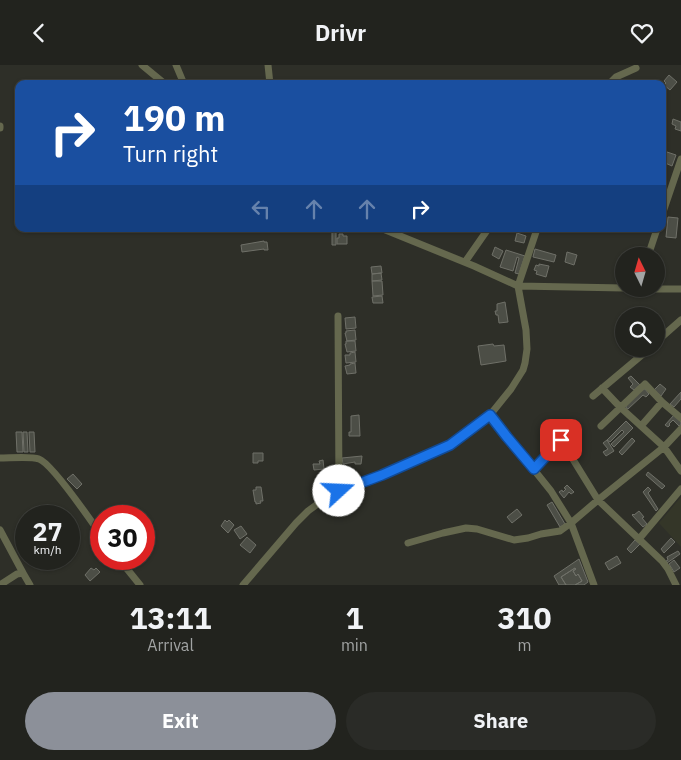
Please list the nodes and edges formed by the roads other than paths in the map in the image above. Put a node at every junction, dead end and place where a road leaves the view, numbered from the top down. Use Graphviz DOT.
graph roads {
  1 [pos="142,65"];
  2 [pos="176,65"];
  3 [pos="268,65"];
  4 [pos="636,68"];
  5 [pos="161,80"];
  6 [pos="182,80"];
  7 [pos="270,80"];
  8 [pos="613,80"];
  9 [pos="681,159"];
  10 [pos="666,203"];
  11 [pos="391,232"];
  12 [pos="486,232"];
  13 [pos="536,232"];
  14 [pos="656,232"];
  15 [pos="651,247"];
  16 [pos="464,262"];
  17 [pos="518,286"];
  18 [pos="615,288"];
  19 [pos="665,289"];
  20 [pos="681,289"];
  21 [pos="338,316"];
  22 [pos="681,320"];
  23 [pos="665,334"];
  24 [pos="639,357"];
  25 [pos="602,388"];
  26 [pos="594,395"];
  27 [pos="662,402"];
  28 [pos="620,407"];
  29 [pos="490,415"];
  30 [pos="681,418"];
  31 [pos="641,425"];
  32 [pos="601,426"];
  33 [pos="681,429"];
  34 [pos="664,447"];
  35 [pos="0,458"];
  36 [pos="534,469"];
  37 [pos="681,471"];
  38 [pos="681,489"];
  39 [pos="339,491"];
  40 [pos="598,500"];
  41 [pos="90,520"];
  42 [pos="571,523"];
  43 [pos="0,530"];
  44 [pos="639,539"];
  45 [pos="408,543"];
  46 [pos="128,570"];
  47 [pos="23,573"];
  48 [pos="0,585"];
  49 [pos="30,585"];
  50 [pos="140,585"];
  51 [pos="243,585"];
  52 [pos="594,585"];
  53 [pos="676,585"];
  1 -- 5 [label="street"];
  2 -- 6 [label="street"];
  3 -- 7 [label="street"];
  4 -- 8 [label="street"];
  9 -- 10 [label="street"];
  11 -- 16 [label="street"];
  12 -- 16 [label="street"];
  13 -- 17 [label="street"];
  14 -- 15 [label="street"];
  16 -- 17 [label="street"];
  17 -- 18 [label="street"];
  17 -- 29 [label="street"];
  19 -- 20 [label="street"];
  21 -- 39 [label="street"];
  22 -- 23 [label="street"];
  24 -- 25 [label="street"];
  25 -- 26 [label="street"];
  25 -- 28 [label="street"];
  27 -- 28 [label="street"];
  27 -- 30 [label="street"];
  27 -- 31 [label="street"];
  28 -- 31 [label="street"];
  28 -- 32 [label="street"];
  29 -- 36 [label="street"];
  29 -- 39 [label="street"];
  31 -- 34 [label="street"];
  33 -- 34 [label="street"];
  34 -- 37 [label="street"];
  34 -- 40 [label="street"];
  35 -- 41 [label="street"];
  36 -- 40 [label="street"];
  36 -- 42 [label="street"];
  38 -- 44 [label="street"];
  39 -- 51 [label="street"];
  40 -- 42 [label="street"];
  40 -- 44 [label="street"];
  42 -- 45 [label="street"];
  42 -- 52 [label="street"];
  43 -- 47 [label="street"];
  44 -- 53 [label="street"];
  46 -- 50 [label="street"];
  47 -- 48 [label="street"];
  47 -- 49 [label="street"];
}
